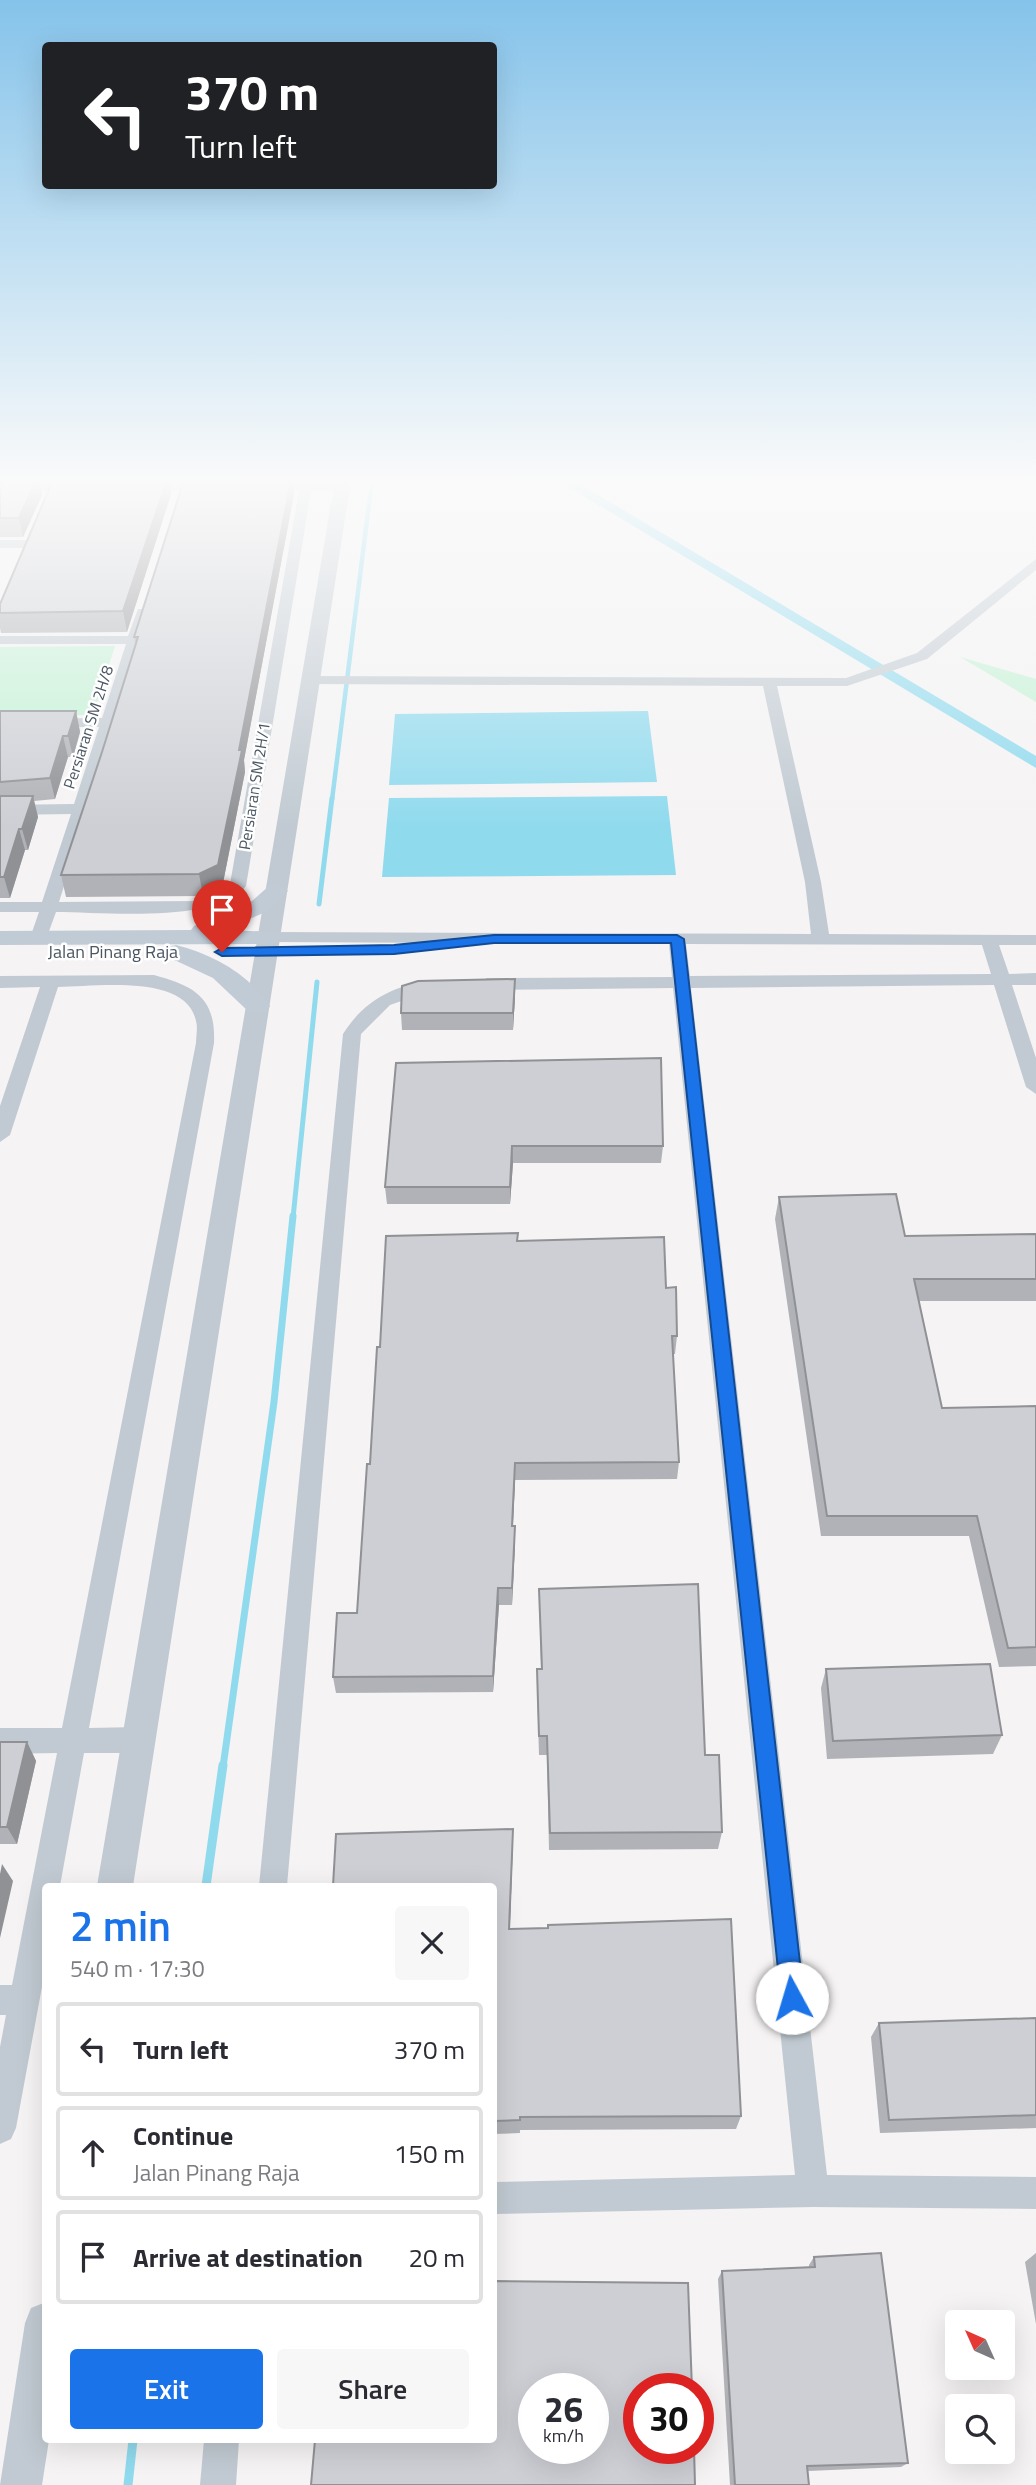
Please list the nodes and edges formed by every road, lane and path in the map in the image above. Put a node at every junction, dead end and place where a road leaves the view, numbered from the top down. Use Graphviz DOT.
graph roads {
  1 [pos="287,596"];
  2 [pos="324,596"];
  3 [pos="996,596"];
  4 [pos="146,602"];
  5 [pos="0,640"];
  6 [pos="134,640"];
  7 [pos="311,680"];
  8 [pos="769,682"];
  9 [pos="107,722"];
  10 [pos="0,723"];
  11 [pos="80,809"];
  12 [pos="0,810"];
  13 [pos="277,891"];
  14 [pos="49,906"];
  15 [pos="0,907"];
  16 [pos="0,938"];
  17 [pos="39,938"];
  18 [pos="677,939"];
  19 [pos="821,940"];
  20 [pos="989,940"];
  21 [pos="1036,940"];
  22 [pos="269,944"];
  23 [pos="179,945"];
  24 [pos="0,953"];
  25 [pos="1001,979"];
  26 [pos="1036,979"];
  27 [pos="0,982"];
  28 [pos="51,982"];
  29 [pos="682,983"];
  30 [pos="258,1006"];
  31 [pos="1036,1087"];
  32 [pos="5,1100"];
  33 [pos="0,1135"];
  34 [pos="138,1740"];
  35 [pos="0,1741"];
  36 [pos="71,1741"];
  37 [pos="115,1883"];
  38 [pos="273,1883"];
  39 [pos="12,2000"];
  40 [pos="0,2128"];
  41 [pos="813,2190"];
  42 [pos="1036,2193"];
  43 [pos="497,2198"];
  44 [pos="42,2348"];
  45 [pos="222,2443"];
  46 [pos="20,2485"];
  47 [pos="218,2485"];
  1 -- 14 [label="street, Persiaran SM 2H/1"];
  2 -- 7 [label="street"];
  3 -- 8 [label="street"];
  4 -- 6 [label="street, Persiaran SM 2H/8"];
  5 -- 6 [label="street"];
  6 -- 9 [label="street, Persiaran SM 2H/8"];
  7 -- 8 [label="street"];
  7 -- 13 [label="street"];
  8 -- 19 [label="street"];
  9 -- 10 [label="street"];
  9 -- 11 [label="street, Persiaran SM 2H/8"];
  11 -- 12 [label="street"];
  11 -- 14 [label="street, Persiaran SM 2H/8"];
  13 -- 22 [label="street"];
  13 -- 23 [label="main road"];
  14 -- 15 [label="street, Persiaran SM 2H/1"];
  14 -- 17 [label="street, Persiaran SM 2H/8"];
  16 -- 17 [label="main road"];
  17 -- 23 [label="main road"];
  18 -- 19 [label="street"];
  18 -- 22 [label="street"];
  18 -- 29 [label="street"];
  19 -- 20 [label="street"];
  20 -- 21 [label="street"];
  20 -- 25 [label="street"];
  22 -- 23 [label="main road, Jalan Pinang Raja"];
  22 -- 30 [label="street"];
  23 -- 24 [label="main road, Jalan Pinang Raja"];
  23 -- 30 [label="main road"];
  25 -- 26 [label="street"];
  25 -- 29 [label="street"];
  25 -- 31 [label="street"];
  27 -- 28 [label="street"];
  28 -- 32 [label="street"];
  28 -- 36 [label="street"];
  29 -- 38 [label="street"];
  29 -- 41 [label="street"];
  30 -- 34 [label="street"];
  32 -- 33 [label="street"];
  34 -- 36 [label="street"];
  34 -- 37 [label="street"];
  35 -- 36 [label="street"];
  36 -- 39 [label="street"];
  39 -- 40 [label="street"];
  41 -- 42 [label="street"];
  41 -- 43 [label="street"];
  44 -- 46 [label="street"];
  45 -- 47 [label="street"];
}
